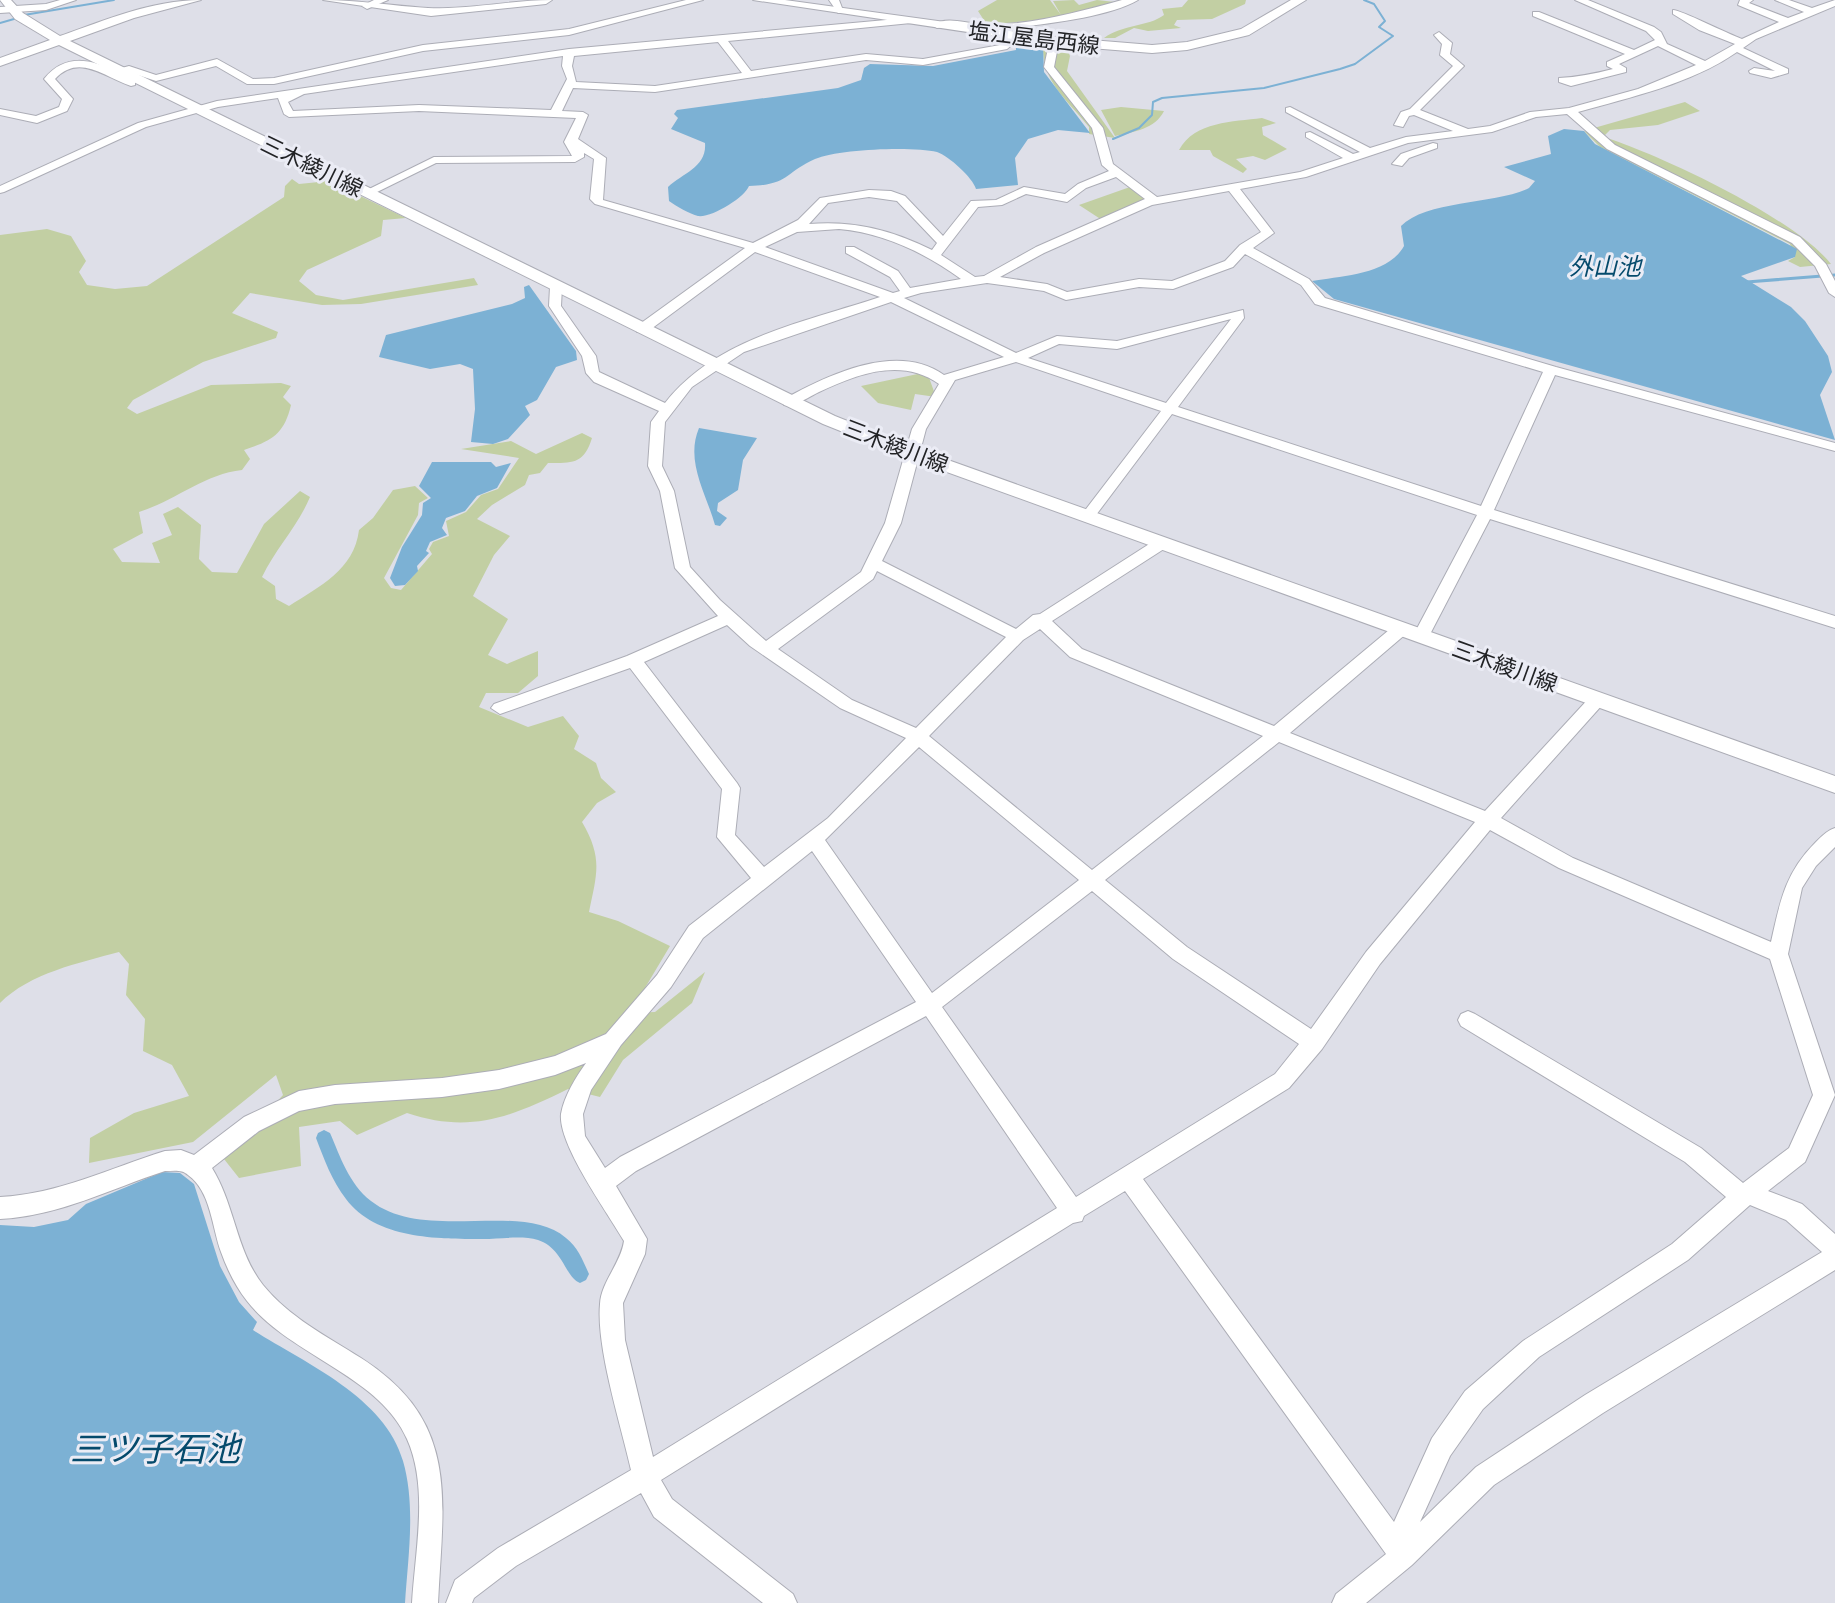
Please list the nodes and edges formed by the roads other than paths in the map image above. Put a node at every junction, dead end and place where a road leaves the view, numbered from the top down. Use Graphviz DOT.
graph roads {
  1 [pos="71,0"];
  2 [pos="195,0"];
  3 [pos="329,0"];
  4 [pos="383,0"];
  5 [pos="546,0"];
  6 [pos="698,0"];
  7 [pos="759,0"];
  8 [pos="1133,0"];
  9 [pos="1300,0"];
  10 [pos="1580,0"];
  11 [pos="1750,0"];
  12 [pos="1835,2"];
  13 [pos="1780,5"];
  14 [pos="5,6"];
  15 [pos="367,6"];
  16 [pos="840,8"];
  17 [pos="1811,11"];
  18 [pos="1676,12"];
  19 [pos="1536,14"];
  20 [pos="908,21"];
  21 [pos="1788,22"];
  22 [pos="937,25"];
  23 [pos="856,26"];
  24 [pos="1439,35"];
  25 [pos="1016,36"];
  26 [pos="721,39"];
  27 [pos="60,41"];
  28 [pos="1054,41"];
  29 [pos="1659,42"];
  30 [pos="1740,46"];
  31 [pos="569,52"];
  32 [pos="1633,53"];
  33 [pos="0,62"];
  34 [pos="1614,63"];
  35 [pos="1705,65"];
  36 [pos="122,71"];
  37 [pos="1754,71"];
  38 [pos="748,74"];
  39 [pos="1587,78"];
  40 [pos="1648,78"];
  41 [pos="1563,80"];
  42 [pos="147,84"];
  43 [pos="569,85"];
  44 [pos="319,89"];
  45 [pos="1620,97"];
  46 [pos="197,109"];
  47 [pos="1290,110"];
  48 [pos="1414,111"];
  49 [pos="1570,111"];
  50 [pos="0,112"];
  51 [pos="555,114"];
  52 [pos="1399,125"];
  53 [pos="1466,132"];
  54 [pos="1310,135"];
  55 [pos="1425,138"];
  56 [pos="572,140"];
  57 [pos="1367,151"];
  58 [pos="1350,157"];
  59 [pos="1398,164"];
  60 [pos="1117,172"];
  61 [pos="1231,186"];
  62 [pos="0,190"];
  63 [pos="367,193"];
  64 [pos="1155,201"];
  65 [pos="795,228"];
  66 [pos="865,230"];
  67 [pos="754,247"];
  68 [pos="939,248"];
  69 [pos="1244,248"];
  70 [pos="1831,278"];
  71 [pos="981,280"];
  72 [pos="556,287"];
  73 [pos="907,292"];
  74 [pos="1835,293"];
  75 [pos="891,297"];
  76 [pos="642,329"];
  77 [pos="1016,358"];
  78 [pos="713,366"];
  79 [pos="1551,370"];
  80 [pos="944,381"];
  81 [pos="789,402"];
  82 [pos="1171,408"];
  83 [pos="666,409"];
  84 [pos="1835,447"];
  85 [pos="914,454"];
  86 [pos="1486,512"];
  87 [pos="1088,516"];
  88 [pos="1162,543"];
  89 [pos="872,562"];
  90 [pos="729,618"];
  91 [pos="1039,619"];
  92 [pos="1835,622"];
  93 [pos="1401,629"];
  94 [pos="1017,636"];
  95 [pos="1421,636"];
  96 [pos="767,649"];
  97 [pos="633,660"];
  98 [pos="1597,700"];
  99 [pos="500,708"];
  100 [pos="1277,734"];
  101 [pos="917,736"];
  102 [pos="1835,785"];
  103 [pos="1488,820"];
  104 [pos="1835,835"];
  105 [pos="814,839"];
  106 [pos="764,880"];
  107 [pos="1093,880"];
  108 [pos="1778,954"];
  109 [pos="930,1005"];
  110 [pos="1468,1020"];
  111 [pos="614,1039"];
  112 [pos="1315,1043"];
  113 [pos="198,1166"];
  114 [pos="1127,1176"];
  115 [pos="601,1185"];
  116 [pos="1745,1195"];
  117 [pos="0,1208"];
  118 [pos="1074,1213"];
  119 [pos="1835,1249"];
  120 [pos="1835,1257"];
  121 [pos="645,1476"];
  122 [pos="1403,1556"];
  123 [pos="425,1603"];
  124 [pos="459,1603"];
  125 [pos="784,1603"];
  126 [pos="1345,1603"];
  1 -- 14 [label="street"];
  2 -- 27 [label="main road"];
  3 -- 15 [label="main road"];
  4 -- 15 [label="street"];
  5 -- 15 [label="main road"];
  6 -- 36 [label="street"];
  7 -- 16 [label="main road, 塩江屋島西線"];
  8 -- 22 [label="street"];
  9 -- 28 [label="main road, 塩江屋島西線"];
  10 -- 29 [label="street"];
  11 -- 13 [label="street"];
  11 -- 21 [label="street"];
  12 -- 17 [label="street"];
  13 -- 17 [label="street"];
  14 -- 27 [label="main road, 三木綾川線"];
  16 -- 20 [label="main road, 塩江屋島西線"];
  16 -- 23 [label="street"];
  17 -- 21 [label="street"];
  18 -- 30 [label="street"];
  19 -- 32 [label="street"];
  20 -- 22 [label="main road, 塩江屋島西線"];
  20 -- 23 [label="street"];
  21 -- 30 [label="street"];
  22 -- 25 [label="main road, 塩江屋島西線"];
  23 -- 26 [label="street"];
  24 -- 48 [label="street"];
  25 -- 28 [label="main road, 塩江屋島西線"];
  25 -- 38 [label="street"];
  26 -- 31 [label="street"];
  26 -- 38 [label="street"];
  27 -- 33 [label="main road"];
  27 -- 36 [label="main road, 三木綾川線"];
  28 -- 60 [label="street"];
  29 -- 32 [label="street"];
  29 -- 35 [label="street"];
  30 -- 35 [label="street"];
  30 -- 37 [label="street"];
  31 -- 43 [label="street"];
  31 -- 44 [label="street"];
  32 -- 34 [label="street"];
  34 -- 39 [label="street"];
  34 -- 40 [label="street"];
  35 -- 40 [label="street"];
  36 -- 42 [label="main road, 三木綾川線"];
  38 -- 43 [label="street"];
  39 -- 41 [label="street"];
  39 -- 45 [label="street"];
  40 -- 45 [label="street"];
  42 -- 46 [label="main road, 三木綾川線"];
  42 -- 50 [label="street"];
  43 -- 51 [label="street"];
  44 -- 46 [label="street"];
  44 -- 51 [label="street"];
  45 -- 49 [label="street"];
  46 -- 62 [label="street"];
  46 -- 63 [label="main road, 三木綾川線"];
  47 -- 57 [label="street"];
  48 -- 52 [label="street"];
  48 -- 53 [label="street"];
  49 -- 53 [label="street"];
  49 -- 70 [label="street"];
  51 -- 56 [label="street"];
  53 -- 55 [label="street"];
  54 -- 58 [label="street"];
  55 -- 57 [label="street"];
  55 -- 59 [label="street"];
  56 -- 63 [label="street"];
  56 -- 67 [label="street"];
  57 -- 58 [label="street"];
  58 -- 61 [label="street"];
  60 -- 64 [label="street"];
  60 -- 68 [label="street"];
  61 -- 64 [label="street"];
  61 -- 69 [label="street"];
  63 -- 72 [label="main road, 三木綾川線"];
  64 -- 71 [label="street"];
  65 -- 66 [label="street"];
  65 -- 67 [label="street"];
  65 -- 68 [label="street"];
  66 -- 68 [label="street"];
  66 -- 73 [label="street"];
  67 -- 75 [label="street"];
  67 -- 76 [label="street"];
  68 -- 71 [label="street"];
  69 -- 71 [label="street"];
  69 -- 79 [label="street"];
  70 -- 74 [label="street"];
  71 -- 73 [label="street"];
  72 -- 76 [label="main road, 三木綾川線"];
  72 -- 83 [label="street"];
  73 -- 75 [label="street"];
  75 -- 77 [label="street"];
  75 -- 78 [label="street"];
  76 -- 78 [label="main road, 三木綾川線"];
  77 -- 80 [label="street"];
  77 -- 82 [label="street"];
  77 -- 82 [label="street"];
  78 -- 81 [label="main road, 三木綾川線"];
  78 -- 83 [label="street"];
  79 -- 84 [label="street"];
  79 -- 86 [label="street"];
  80 -- 81 [label="street"];
  80 -- 85 [label="street"];
  81 -- 85 [label="main road, 三木綾川線"];
  82 -- 86 [label="street"];
  82 -- 87 [label="street"];
  83 -- 90 [label="street"];
  85 -- 87 [label="main road, 三木綾川線"];
  85 -- 89 [label="street"];
  86 -- 92 [label="street"];
  86 -- 95 [label="street"];
  87 -- 88 [label="main road, 三木綾川線"];
  88 -- 91 [label="street"];
  88 -- 93 [label="main road, 三木綾川線"];
  89 -- 94 [label="street"];
  89 -- 96 [label="street"];
  90 -- 96 [label="street"];
  90 -- 97 [label="street"];
  91 -- 94 [label="street"];
  91 -- 100 [label="street"];
  93 -- 95 [label="main road, 三木綾川線"];
  93 -- 100 [label="street"];
  94 -- 101 [label="street"];
  95 -- 98 [label="main road, 三木綾川線"];
  96 -- 101 [label="street"];
  97 -- 99 [label="street"];
  97 -- 106 [label="street"];
  98 -- 102 [label="main road, 三木綾川線"];
  98 -- 103 [label="street"];
  100 -- 103 [label="street"];
  100 -- 107 [label="street"];
  101 -- 105 [label="street"];
  101 -- 107 [label="street"];
  103 -- 108 [label="street"];
  103 -- 112 [label="street"];
  104 -- 108 [label="street"];
  105 -- 106 [label="street"];
  105 -- 109 [label="street"];
  106 -- 111 [label="street"];
  107 -- 109 [label="street"];
  107 -- 112 [label="street"];
  108 -- 116 [label="street"];
  109 -- 115 [label="street"];
  109 -- 118 [label="street"];
  110 -- 116 [label="street"];
  111 -- 113 [label="street"];
  111 -- 115 [label="street"];
  112 -- 114 [label="street"];
  113 -- 117 [label="street"];
  113 -- 123 [label="street"];
  114 -- 118 [label="street"];
  114 -- 122 [label="street"];
  115 -- 121 [label="street"];
  116 -- 119 [label="street"];
  116 -- 122 [label="street"];
  118 -- 121 [label="street"];
  120 -- 122 [label="street"];
  121 -- 124 [label="street"];
  121 -- 125 [label="street"];
  122 -- 126 [label="street"];
}
